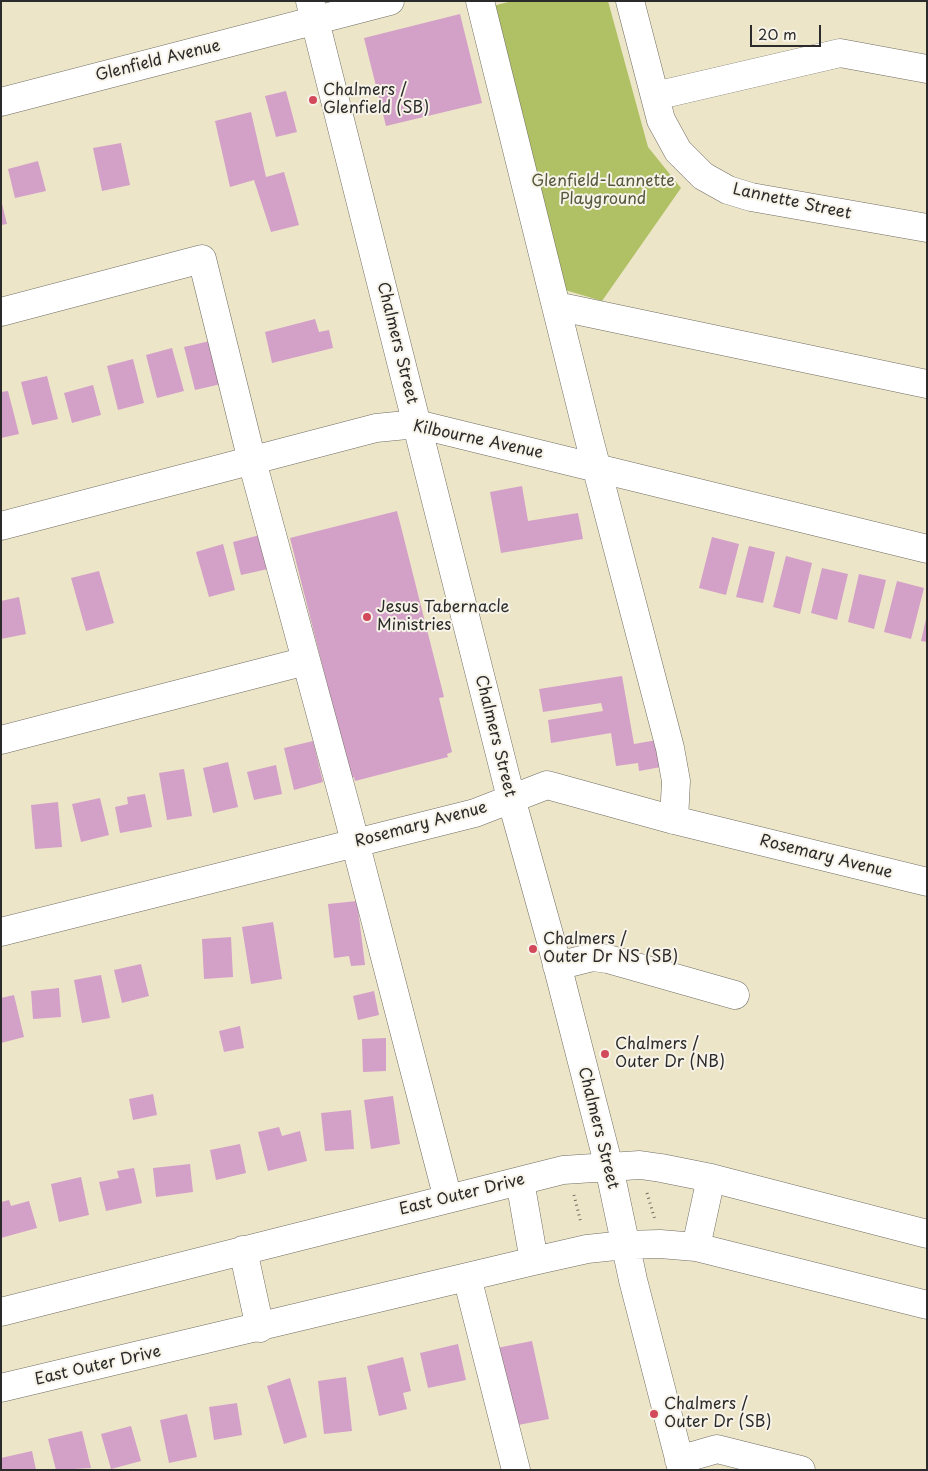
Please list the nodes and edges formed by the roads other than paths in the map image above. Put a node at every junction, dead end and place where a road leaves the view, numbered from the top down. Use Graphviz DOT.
graph roads {
  1 [pos="390,1"];
  2 [pos="480,1"];
  3 [pos="630,1"];
  4 [pos="313,11"];
  5 [pos="927,69"];
  6 [pos="655,96"];
  7 [pos="1,102"];
  8 [pos="927,228"];
  9 [pos="556,306"];
  10 [pos="1,312"];
  11 [pos="927,384"];
  12 [pos="417,424"];
  13 [pos="252,461"];
  14 [pos="597,467"];
  15 [pos="1,526"];
  16 [pos="927,549"];
  17 [pos="306,661"];
  18 [pos="1,740"];
  19 [pos="511,798"];
  20 [pos="674,820"];
  21 [pos="355,843"];
  22 [pos="927,882"];
  23 [pos="1,932"];
  24 [pos="557,966"];
  25 [pos="735,996"];
  26 [pos="609,1167"];
  27 [pos="711,1178"];
  28 [pos="520,1181"];
  29 [pos="448,1199"];
  30 [pos="927,1234"];
  31 [pos="625,1245"];
  32 [pos="696,1247"];
  33 [pos="242,1250"];
  34 [pos="534,1261"];
  35 [pos="467,1277"];
  36 [pos="927,1305"];
  37 [pos="1,1312"];
  38 [pos="260,1328"];
  39 [pos="1,1388"];
  40 [pos="681,1465"];
  41 [pos="516,1470"];
  42 [pos="801,1470"];
  1 -- 4 [label="street, Glenfield Avenue"];
  2 -- 9 [label="street"];
  3 -- 6 [label="street, Lannette Street"];
  4 -- 7 [label="street, Glenfield Avenue"];
  4 -- 12 [label="street, Chalmers Street"];
  5 -- 6 [label="street"];
  6 -- 8 [label="street, Lannette Street"];
  9 -- 11 [label="street"];
  9 -- 14 [label="street"];
  10 -- 13 [label="street"];
  12 -- 13 [label="street, Kilbourne Avenue"];
  12 -- 14 [label="street, Kilbourne Avenue"];
  12 -- 19 [label="street, Chalmers Street"];
  13 -- 15 [label="street, Kilbourne Avenue"];
  13 -- 17 [label="street"];
  14 -- 16 [label="street, Kilbourne Avenue"];
  14 -- 20 [label="street"];
  17 -- 18 [label="street"];
  17 -- 21 [label="street"];
  19 -- 20 [label="street, Rosemary Avenue"];
  19 -- 21 [label="street, Rosemary Avenue"];
  19 -- 24 [label="street, Chalmers Street"];
  20 -- 22 [label="street, Rosemary Avenue"];
  21 -- 23 [label="street, Rosemary Avenue"];
  21 -- 29 [label="street"];
  24 -- 25 [label="street"];
  24 -- 26 [label="street, Chalmers Street"];
  26 -- 27 [label="street, East Outer Drive"];
  26 -- 28 [label="street, East Outer Drive"];
  26 -- 31 [label="street, Chalmers Street"];
  27 -- 30 [label="street, East Outer Drive"];
  27 -- 32 [label="street"];
  28 -- 29 [label="street, East Outer Drive"];
  28 -- 34 [label="street"];
  29 -- 33 [label="street, East Outer Drive"];
  31 -- 32 [label="street, East Outer Drive"];
  31 -- 34 [label="street, East Outer Drive"];
  31 -- 40 [label="street, Chalmers Street"];
  32 -- 36 [label="street, East Outer Drive"];
  33 -- 37 [label="street, East Outer Drive"];
  33 -- 38 [label="street"];
  34 -- 35 [label="street, East Outer Drive"];
  35 -- 38 [label="street, East Outer Drive"];
  35 -- 41 [label="street"];
  38 -- 39 [label="street, East Outer Drive"];
  40 -- 42 [label="street"];
}
